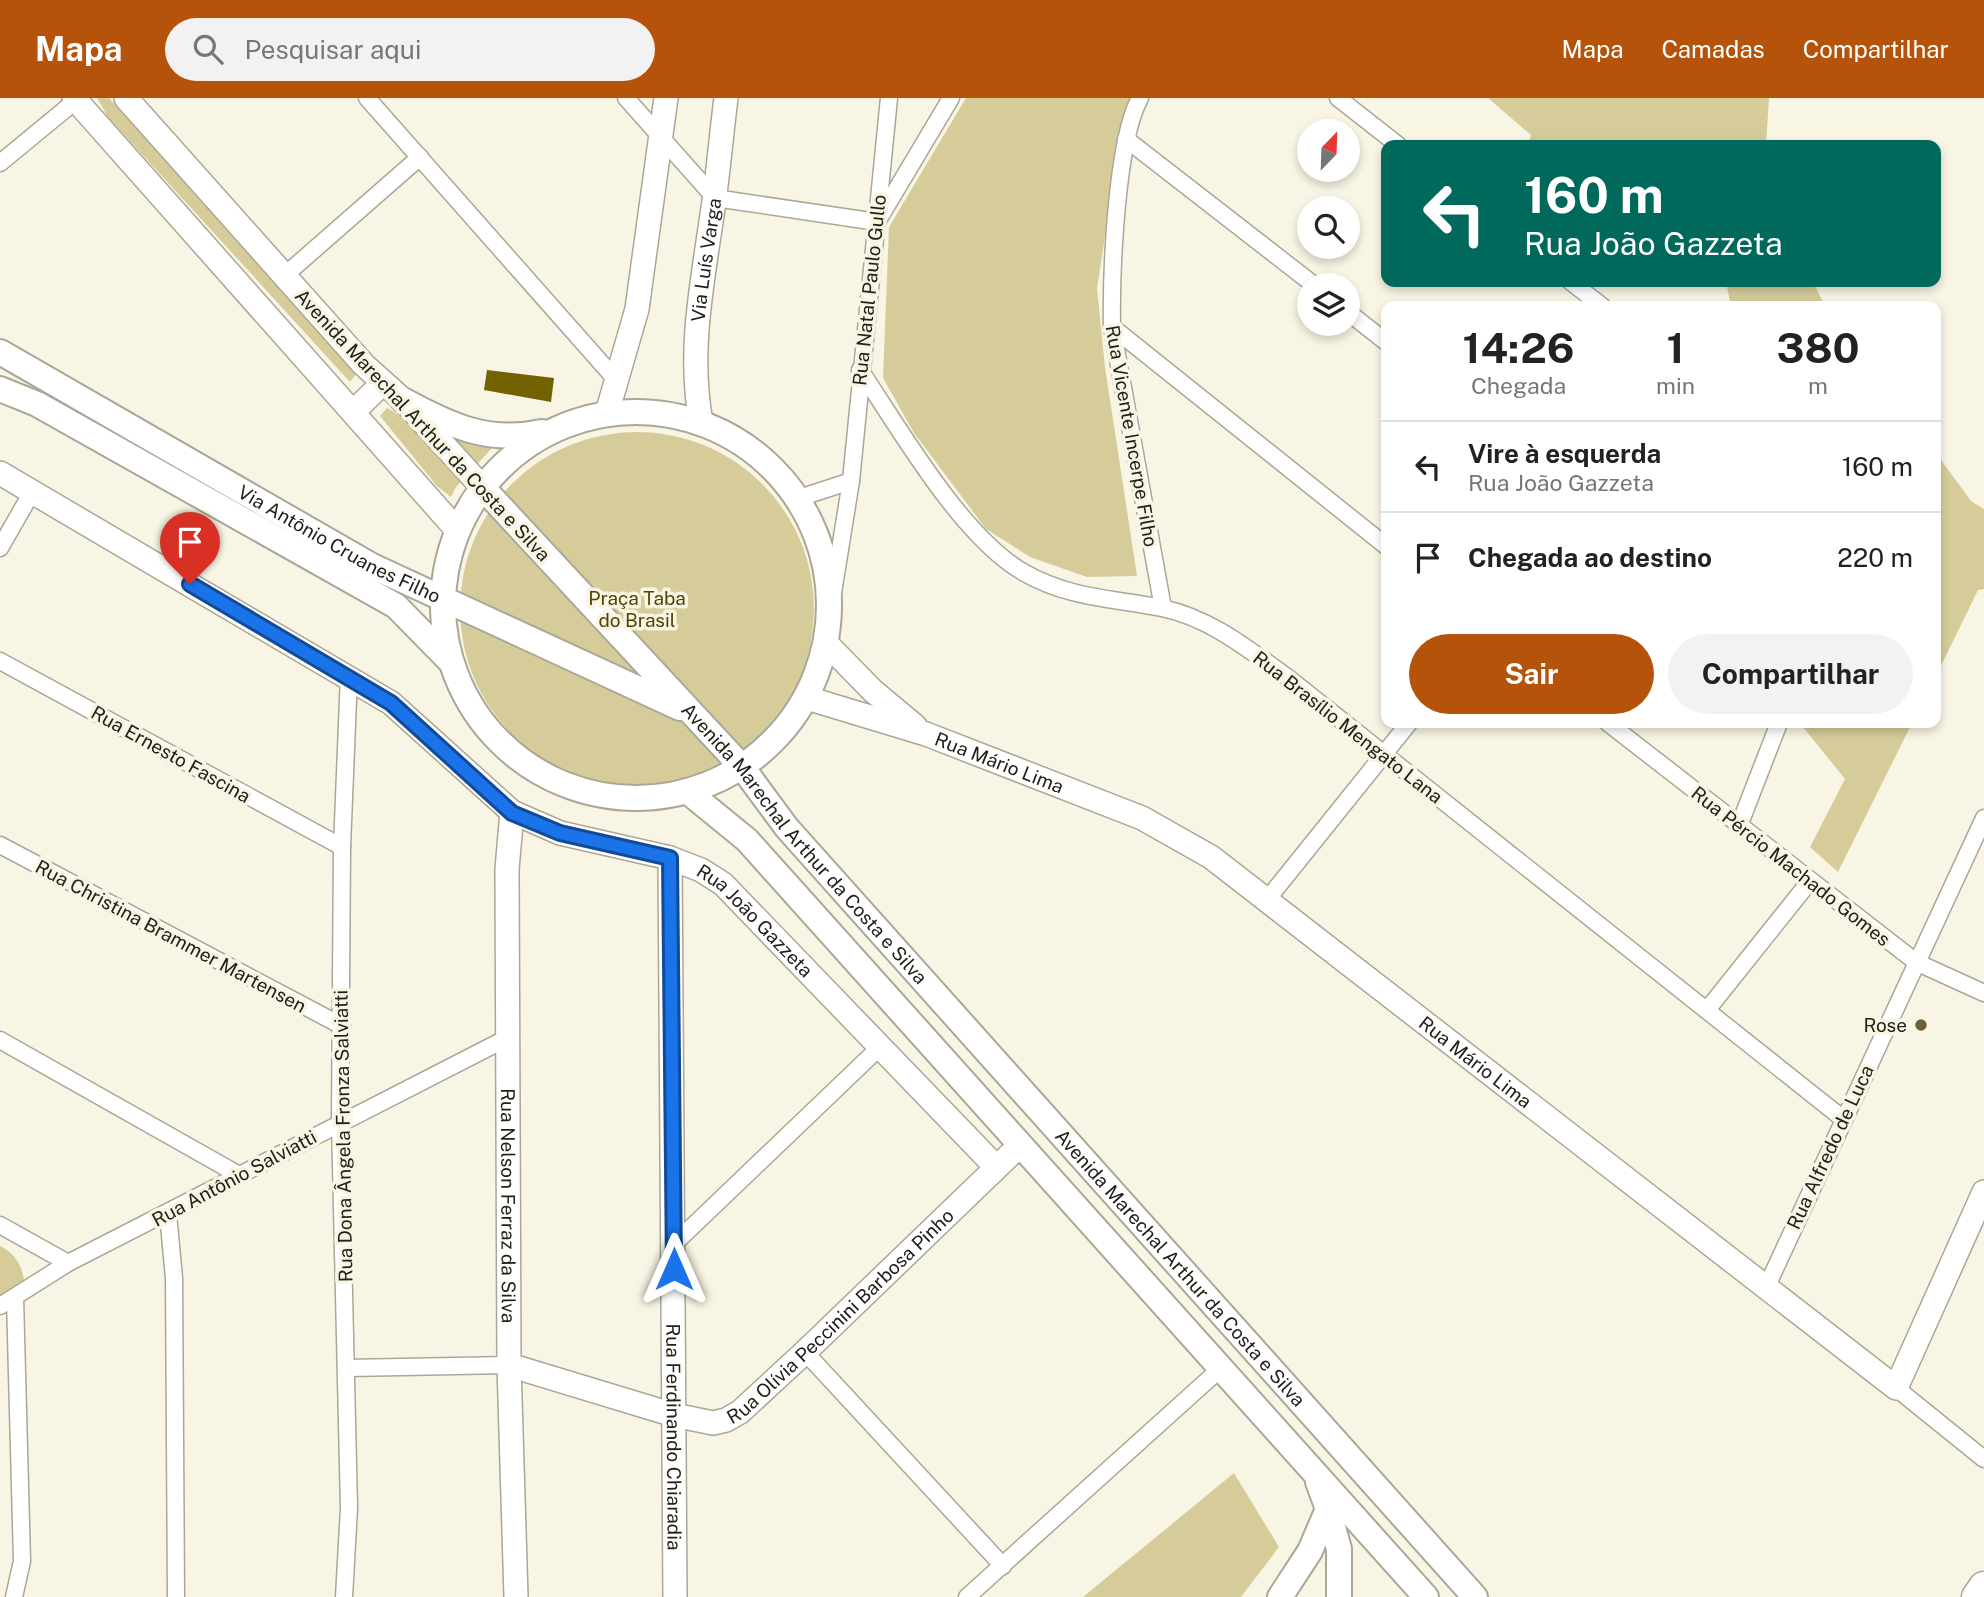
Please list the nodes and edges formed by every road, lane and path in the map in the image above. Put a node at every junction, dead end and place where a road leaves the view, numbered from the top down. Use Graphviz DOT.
graph roads {
  1 [pos="126,98"];
  2 [pos="367,98"];
  3 [pos="626,98"];
  4 [pos="666,98"];
  5 [pos="726,98"];
  6 [pos="889,98"];
  7 [pos="951,98"];
  8 [pos="1140,98"];
  9 [pos="1338,98"];
  10 [pos="76,99"];
  11 [pos="662,137"];
  12 [pos="1126,139"];
  13 [pos="1392,140"];
  14 [pos="420,157"];
  15 [pos="0,163"];
  16 [pos="715,198"];
  17 [pos="877,222"];
  18 [pos="1299,273"];
  19 [pos="284,276"];
  20 [pos="1577,287"];
  21 [pos="1596,301"];
  22 [pos="1360,321"];
  23 [pos="1112,327"];
  24 [pos="1381,338"];
  25 [pos="0,352"];
  26 [pos="860,370"];
  27 [pos="618,382"];
  28 [pos="383,383"];
  29 [pos="0,388"];
  30 [pos="402,400"];
  31 [pos="354,411"];
  32 [pos="607,413"];
  33 [pos="701,422"];
  34 [pos="552,430"];
  35 [pos="0,473"];
  36 [pos="851,481"];
  37 [pos="482,487"];
  38 [pos="32,492"];
  39 [pos="799,498"];
  40 [pos="457,530"];
  41 [pos="1381,542"];
  42 [pos="0,548"];
  43 [pos="447,562"];
  44 [pos="399,578"];
  45 [pos="443,597"];
  46 [pos="831,606"];
  47 [pos="1163,608"];
  48 [pos="827,644"];
  49 [pos="0,661"];
  50 [pos="452,663"];
  51 [pos="349,675"];
  52 [pos="807,698"];
  53 [pos="690,713"];
  54 [pos="1405,728"];
  55 [pos="1614,728"];
  56 [pos="1777,728"];
  57 [pos="926,734"];
  58 [pos="776,739"];
  59 [pos="1384,754"];
  60 [pos="742,767"];
  61 [pos="687,791"];
  62 [pos="774,808"];
  63 [pos="512,813"];
  64 [pos="1984,818"];
  65 [pos="1739,826"];
  66 [pos="0,845"];
  67 [pos="342,847"];
  68 [pos="670,858"];
  69 [pos="1810,881"];
  70 [pos="1266,901"];
  71 [pos="1916,961"];
  72 [pos="1984,993"];
  73 [pos="1707,1010"];
  74 [pos="342,1026"];
  75 [pos="509,1037"];
  76 [pos="0,1040"];
  77 [pos="881,1046"];
  78 [pos="1842,1118"];
  79 [pos="340,1122"];
  80 [pos="1064,1139"];
  81 [pos="1028,1155"];
  82 [pos="996,1167"];
  83 [pos="239,1175"];
  84 [pos="1984,1192"];
  85 [pos="167,1214"];
  86 [pos="0,1225"];
  87 [pos="674,1244"];
  88 [pos="68,1263"];
  89 [pos="1767,1286"];
  90 [pos="15,1298"];
  91 [pos="0,1306"];
  92 [pos="805,1352"];
  93 [pos="509,1365"];
  94 [pos="347,1368"];
  95 [pos="1220,1369"];
  96 [pos="1896,1388"];
  97 [pos="674,1415"];
  98 [pos="1984,1459"];
  99 [pos="1312,1469"];
  100 [pos="1328,1509"];
  101 [pos="1003,1566"];
  102 [pos="1984,1587"];
  103 [pos="14,1597"];
  104 [pos="176,1597"];
  105 [pos="344,1597"];
  106 [pos="516,1597"];
  107 [pos="675,1597"];
  108 [pos="967,1597"];
  109 [pos="1280,1597"];
  110 [pos="1339,1597"];
  111 [pos="1426,1597"];
  112 [pos="1475,1597"];
  113 [pos="1977,1597"];
  1 -- 19 [label="street, Avenida Marechal Arthur da Costa e Silva"];
  2 -- 14 [label="street"];
  3 -- 11 [label="street"];
  4 -- 11 [label="street"];
  5 -- 16 [label="street, Via Luís Varga"];
  6 -- 17 [label="street, Rua Natal Paulo Gullo"];
  7 -- 17 [label="street"];
  8 -- 12 [label="street, Rua Vicente Incerpe Filho"];
  9 -- 13 [label="street"];
  10 -- 15 [label="street"];
  10 -- 31 [label="street, Avenida Marechal Arthur da Costa e Silva"];
  11 -- 16 [label="street"];
  11 -- 27 [label="street"];
  12 -- 18 [label="street"];
  12 -- 23 [label="street, Rua Vicente Incerpe Filho"];
  14 -- 19 [label="street"];
  14 -- 27 [label="street"];
  16 -- 17 [label="street"];
  16 -- 33 [label="street, Via Luís Varga"];
  17 -- 26 [label="street, Rua Natal Paulo Gullo"];
  19 -- 28 [label="street, Avenida Marechal Arthur da Costa e Silva"];
  20 -- 21 [label="street"];
  22 -- 24 [label="street"];
  23 -- 41 [label="street"];
  23 -- 47 [label="street, Rua Vicente Incerpe Filho"];
  25 -- 44 [label="main road, Via Antônio Cruanes Filho"];
  26 -- 36 [label="street, Rua Natal Paulo Gullo"];
  26 -- 47 [label="street, Rua Brasílio Mengato Lana"];
  27 -- 32 [label="street"];
  28 -- 30 [label="street, Avenida Marechal Arthur da Costa e Silva"];
  28 -- 31 [label="street"];
  29 -- 50 [label="main road, Via Antônio Cruanes Filho"];
  30 -- 34 [label="main road"];
  30 -- 37 [label="street, Avenida Marechal Arthur da Costa e Silva"];
  31 -- 40 [label="street, Avenida Marechal Arthur da Costa e Silva"];
  32 -- 33 [label="main road"];
  32 -- 34 [label="main road"];
  33 -- 39 [label="main road"];
  34 -- 37 [label="main road"];
  35 -- 38 [label="street, Rua João Gazzeta"];
  36 -- 39 [label="street"];
  36 -- 46 [label="street, Rua Natal Paulo Gullo"];
  37 -- 40 [label="main road"];
  37 -- 53 [label="main road, Avenida Marechal Arthur da Costa e Silva"];
  38 -- 42 [label="street"];
  38 -- 51 [label="street, Rua João Gazzeta"];
  39 -- 46 [label="main road"];
  40 -- 43 [label="main road"];
  43 -- 44 [label="main road"];
  43 -- 45 [label="main road"];
  44 -- 45 [label="main road, Via Antônio Cruanes Filho"];
  45 -- 50 [label="main road"];
  45 -- 53 [label="main road, Via Antônio Cruanes Filho"];
  46 -- 48 [label="main road"];
  47 -- 59 [label="street, Rua Brasílio Mengato Lana"];
  48 -- 52 [label="main road"];
  48 -- 57 [label="street, Rua Mário Lima"];
  49 -- 67 [label="street, Rua Ernesto Fascina"];
  50 -- 61 [label="main road"];
  51 -- 63 [label="street, Rua João Gazzeta"];
  51 -- 67 [label="street, Rua Dona Ângela Fronza Salviatti"];
  52 -- 57 [label="street, Rua Mário Lima"];
  52 -- 58 [label="main road"];
  53 -- 60 [label="main road, Avenida Marechal Arthur da Costa e Silva"];
  54 -- 59 [label="street"];
  55 -- 65 [label="street, Rua Pércio Machado Gomes"];
  56 -- 65 [label="street"];
  57 -- 70 [label="street, Rua Mário Lima"];
  58 -- 60 [label="main road"];
  58 -- 62 [label="main road"];
  59 -- 70 [label="street"];
  59 -- 73 [label="street, Rua Brasílio Mengato Lana"];
  60 -- 61 [label="main road"];
  60 -- 62 [label="main road, Avenida Marechal Arthur da Costa e Silva"];
  61 -- 81 [label="main road, Avenida Marechal Arthur da Costa e Silva"];
  62 -- 80 [label="main road, Avenida Marechal Arthur da Costa e Silva"];
  63 -- 68 [label="street, Rua João Gazzeta"];
  63 -- 75 [label="street, Rua Nelson Ferraz da Silva"];
  64 -- 71 [label="street, Rua Alfredo de Luca"];
  65 -- 69 [label="street, Rua Pércio Machado Gomes"];
  66 -- 74 [label="street, Rua Christina Brammer Martensen"];
  67 -- 74 [label="street, Rua Dona Ângela Fronza Salviatti"];
  68 -- 77 [label="street, Rua João Gazzeta"];
  68 -- 87 [label="street, Rua Ferdinando Chiaradia"];
  69 -- 71 [label="street, Rua Pércio Machado Gomes"];
  69 -- 73 [label="street"];
  70 -- 89 [label="street, Rua Mário Lima"];
  71 -- 72 [label="street, Rua Pércio Machado Gomes"];
  71 -- 78 [label="street, Rua Alfredo de Luca"];
  73 -- 78 [label="street, Rua Brasílio Mengato Lana"];
  74 -- 79 [label="street, Rua Dona Ângela Fronza Salviatti"];
  75 -- 79 [label="street, Rua Antônio Salviatti"];
  75 -- 93 [label="street, Rua Nelson Ferraz da Silva"];
  76 -- 83 [label="street"];
  77 -- 82 [label="street, Rua João Gazzeta"];
  77 -- 87 [label="street"];
  78 -- 89 [label="street, Rua Alfredo de Luca"];
  79 -- 83 [label="street, Rua Antônio Salviatti"];
  79 -- 94 [label="street, Rua Dona Ângela Fronza Salviatti"];
  80 -- 81 [label="main road"];
  80 -- 112 [label="main road, Avenida Marechal Arthur da Costa e Silva"];
  81 -- 82 [label="street, Rua Olívia Peccinini Barbosa Pinho"];
  81 -- 95 [label="main road, Avenida Marechal Arthur da Costa e Silva"];
  82 -- 92 [label="street, Rua Olívia Peccinini Barbosa Pinho"];
  83 -- 85 [label="street, Rua Antônio Salviatti"];
  84 -- 96 [label="street"];
  85 -- 88 [label="street, Rua Antônio Salviatti"];
  85 -- 104 [label="street"];
  86 -- 88 [label="street"];
  87 -- 97 [label="street, Rua Ferdinando Chiaradia"];
  88 -- 90 [label="street, Rua Antônio Salviatti"];
  89 -- 96 [label="street, Rua Mário Lima"];
  90 -- 91 [label="street, Rua Antônio Salviatti"];
  90 -- 103 [label="street"];
  92 -- 97 [label="street, Rua Olívia Peccinini Barbosa Pinho"];
  92 -- 101 [label="street"];
  93 -- 94 [label="street, Rua Olívia Peccinini Barbosa Pinho"];
  93 -- 97 [label="street, Rua Olívia Peccinini Barbosa Pinho"];
  93 -- 106 [label="street, Rua Nelson Ferraz da Silva"];
  94 -- 105 [label="street, Rua Dona Ângela Fronza Salviatti"];
  95 -- 99 [label="main road, Avenida Marechal Arthur da Costa e Silva"];
  95 -- 101 [label="street"];
  96 -- 98 [label="street, Rua Mário Lima"];
  97 -- 107 [label="street, Rua Ferdinando Chiaradia"];
  99 -- 100 [label="main road"];
  99 -- 111 [label="main road, Avenida Marechal Arthur da Costa e Silva"];
  100 -- 109 [label="main road"];
  100 -- 110 [label="main road"];
  101 -- 108 [label="street"];
  102 -- 113 [label="highway"];
}
